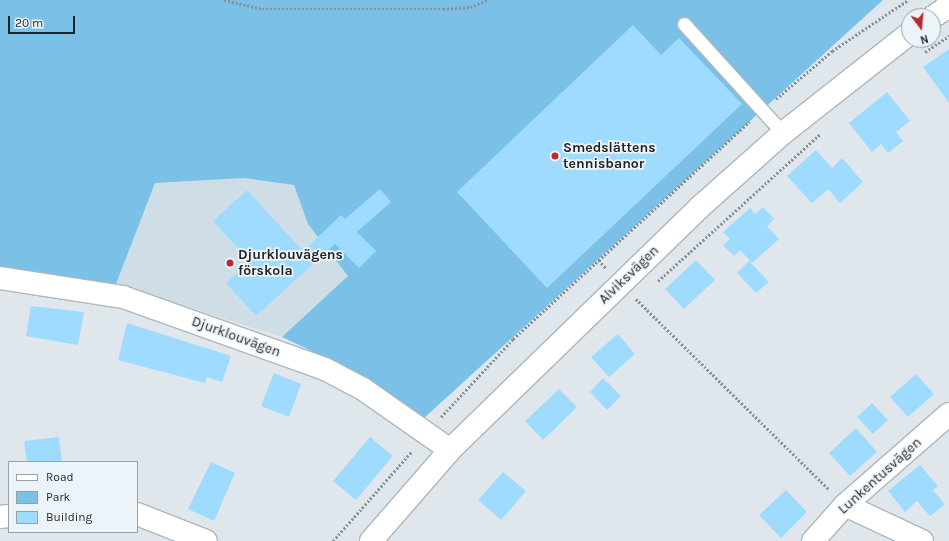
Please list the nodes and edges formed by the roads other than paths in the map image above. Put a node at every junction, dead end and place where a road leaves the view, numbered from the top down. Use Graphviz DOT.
graph roads {
  1 [pos="684,24"];
  2 [pos="901,40"];
  3 [pos="783,133"];
  4 [pos="0,278"];
  5 [pos="949,414"];
  6 [pos="450,450"];
  7 [pos="845,505"];
  8 [pos="138,514"];
  9 [pos="206,541"];
  10 [pos="371,541"];
  11 [pos="813,541"];
  12 [pos="922,541"];
  1 -- 3 [label="lane"];
  2 -- 3 [label="street, Alviksvägen"];
  3 -- 6 [label="street, Alviksvägen"];
  4 -- 6 [label="street, Djurklouvägen"];
  5 -- 7 [label="street, Lunkentusvägen"];
  6 -- 10 [label="street, Alviksvägen"];
  7 -- 11 [label="street, Lunkentusvägen"];
  7 -- 12 [label="street"];
  8 -- 9 [label="street"];
}
